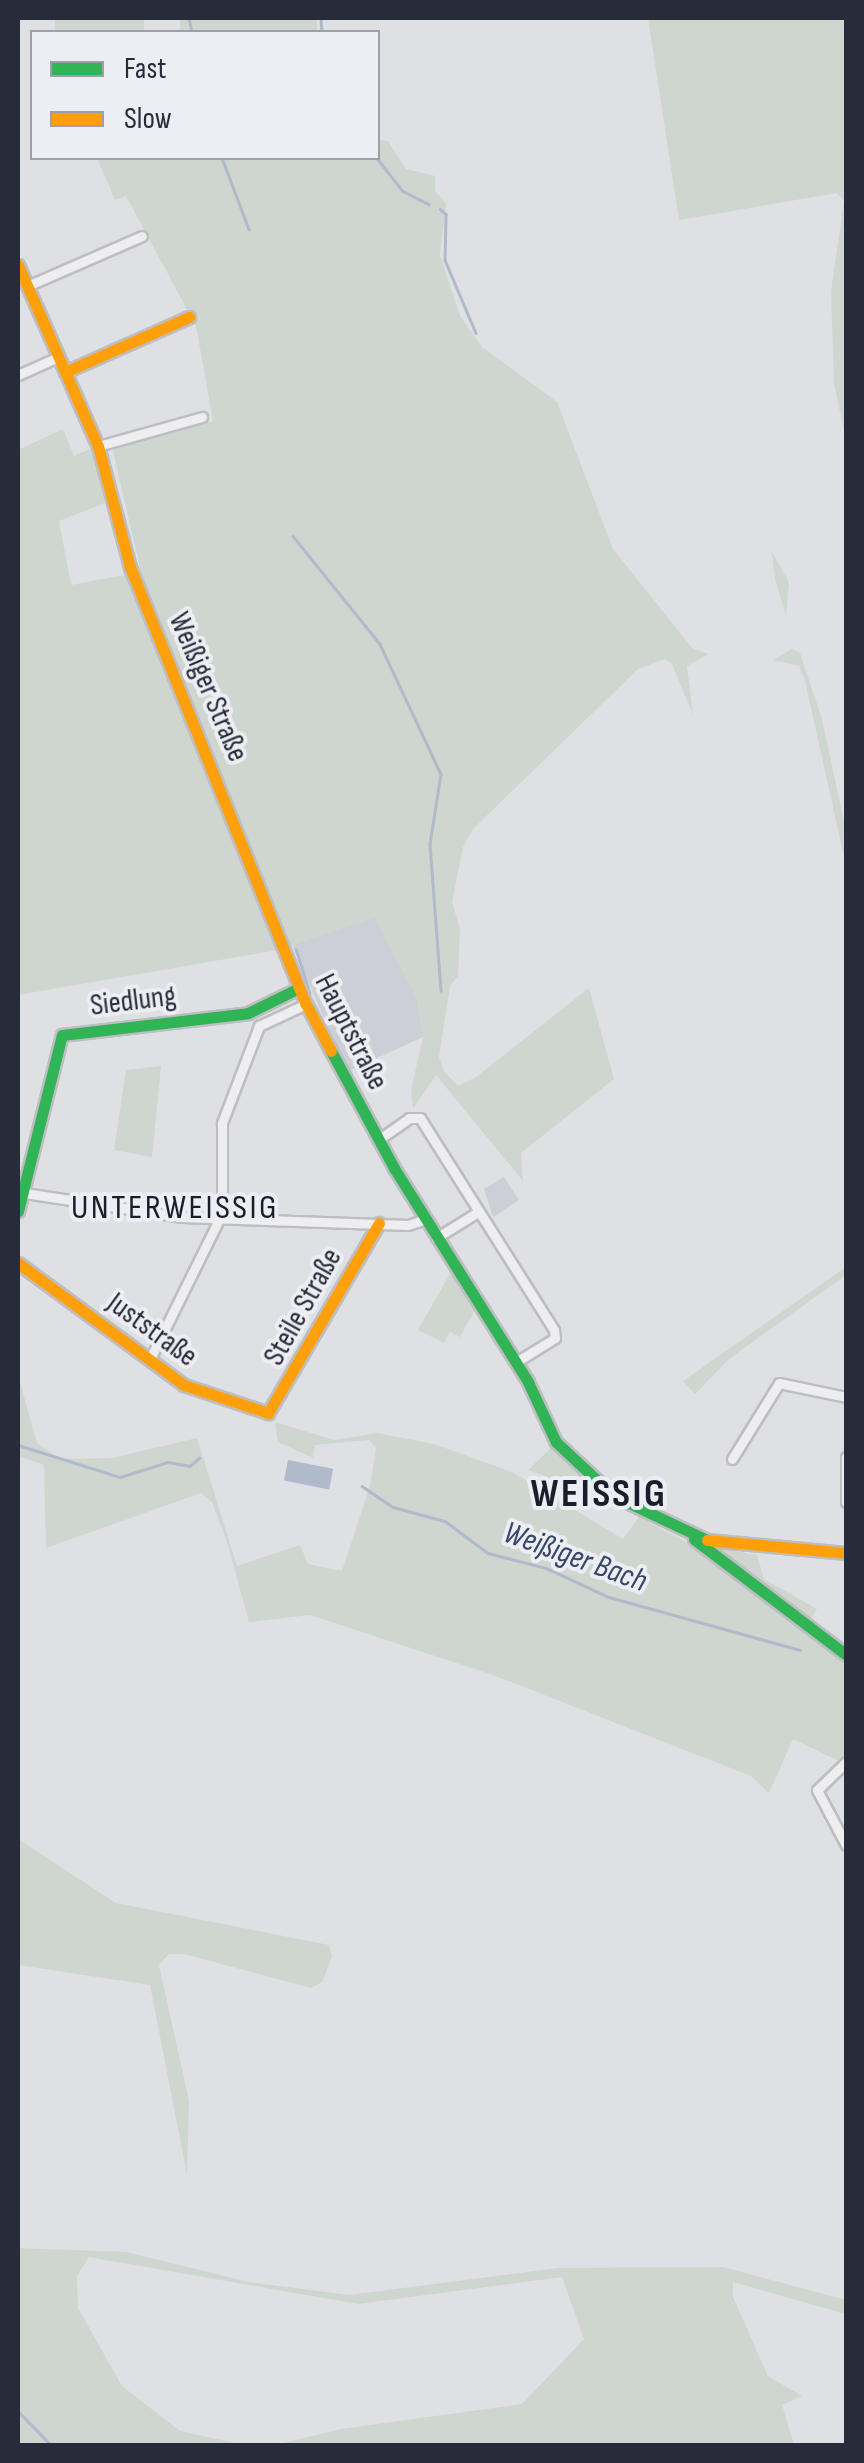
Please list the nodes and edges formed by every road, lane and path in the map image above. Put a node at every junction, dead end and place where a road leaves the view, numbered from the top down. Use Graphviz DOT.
graph roads {
  1 [pos="142,236"];
  2 [pos="18,264"];
  3 [pos="27,286"];
  4 [pos="188,317"];
  5 [pos="58,357"];
  6 [pos="65,372"];
  7 [pos="18,375"];
  8 [pos="202,417"];
  9 [pos="98,446"];
  10 [pos="283,944"];
  11 [pos="299,988"];
  12 [pos="306,1004"];
  13 [pos="254,1012"];
  14 [pos="260,1026"];
  15 [pos="378,1140"];
  16 [pos="22,1194"];
  17 [pos="18,1211"];
  18 [pos="478,1212"];
  19 [pos="218,1218"];
  20 [pos="425,1219"];
  21 [pos="379,1223"];
  22 [pos="436,1238"];
  23 [pos="18,1262"];
  24 [pos="150,1359"];
  25 [pos="516,1362"];
  26 [pos="846,1397"];
  27 [pos="268,1413"];
  28 [pos="846,1457"];
  29 [pos="732,1459"];
  30 [pos="846,1502"];
  31 [pos="694,1539"];
  32 [pos="846,1554"];
  33 [pos="846,1655"];
  34 [pos="846,1762"];
  35 [pos="846,1844"];
  1 -- 3 [label="street"];
  2 -- 3 [label="street, Weißiger Straße"];
  3 -- 5 [label="street, Weißiger Straße"];
  4 -- 6 [label="street"];
  5 -- 6 [label="street, Weißiger Straße"];
  5 -- 7 [label="street"];
  6 -- 9 [label="street, Weißiger Straße"];
  8 -- 9 [label="street"];
  9 -- 10 [label="street, Weißiger Straße"];
  10 -- 11 [label="street, Hauptstraße"];
  11 -- 12 [label="street, Hauptstraße"];
  11 -- 13 [label="street, Siedlung"];
  12 -- 14 [label="street"];
  12 -- 15 [label="street, Hauptstraße"];
  13 -- 14 [label="street"];
  13 -- 16 [label="street, Siedlung"];
  14 -- 19 [label="street"];
  15 -- 18 [label="street, Hauptstraße"];
  15 -- 20 [label="street, Hauptstraße"];
  16 -- 17 [label="street"];
  16 -- 19 [label="street"];
  18 -- 22 [label="street"];
  18 -- 25 [label="street, Hauptstraße"];
  19 -- 21 [label="street"];
  19 -- 24 [label="street"];
  20 -- 21 [label="street"];
  20 -- 22 [label="street, Hauptstraße"];
  21 -- 27 [label="street, Steile Straße"];
  22 -- 25 [label="street, Hauptstraße"];
  23 -- 24 [label="street, Juststraße"];
  24 -- 27 [label="street, Juststraße"];
  25 -- 31 [label="street, Hauptstraße"];
  26 -- 29 [label="street"];
  28 -- 30 [label="street"];
  31 -- 32 [label="street, Hauptstraße"];
  31 -- 33 [label="street"];
  34 -- 35 [label="street"];
}
